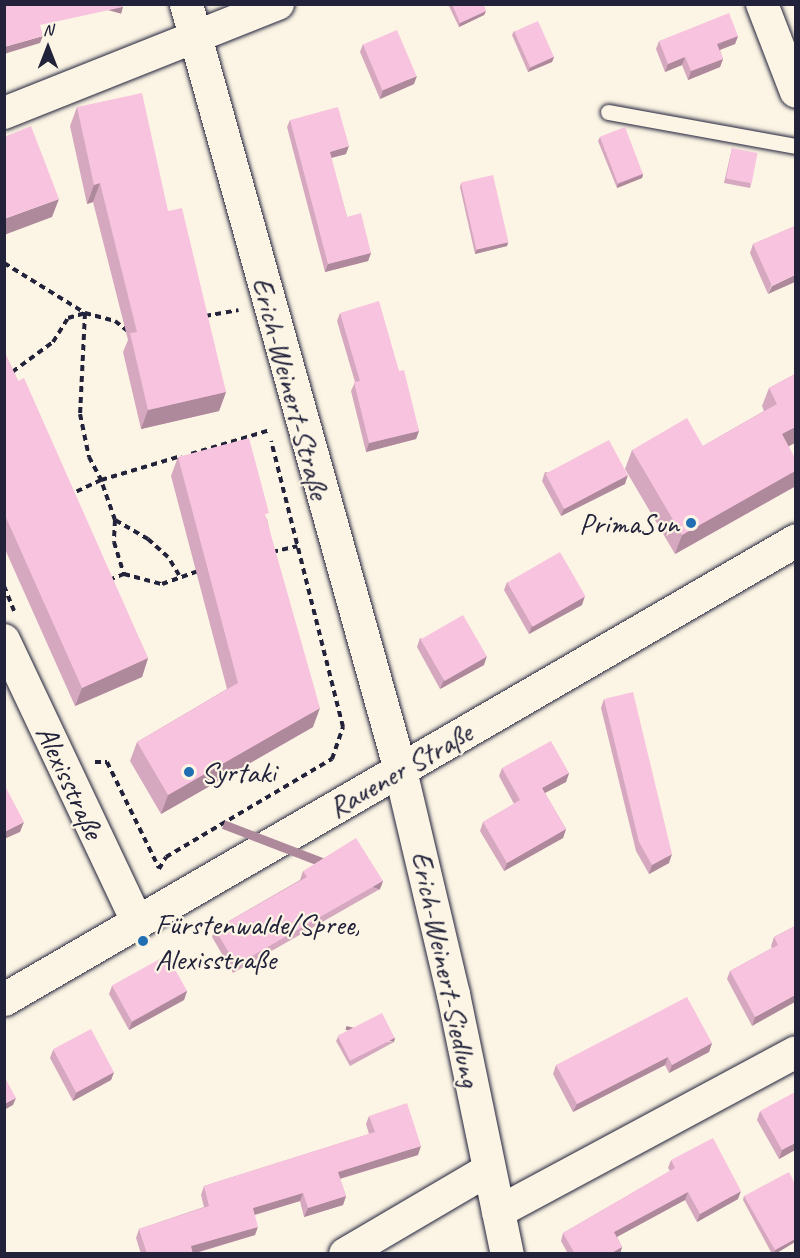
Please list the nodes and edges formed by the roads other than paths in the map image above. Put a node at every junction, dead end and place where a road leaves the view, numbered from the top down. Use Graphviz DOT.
graph roads {
  1 [pos="186,4"];
  2 [pos="278,4"];
  3 [pos="762,4"];
  4 [pos="196,39"];
  5 [pos="795,92"];
  6 [pos="608,112"];
  7 [pos="4,113"];
  8 [pos="795,146"];
  9 [pos="795,540"];
  10 [pos="4,640"];
  11 [pos="400,770"];
  12 [pos="137,922"];
  13 [pos="4,999"];
  14 [pos="795,1052"];
  15 [pos="488,1170"];
  16 [pos="498,1212"];
  17 [pos="345,1254"];
  18 [pos="507,1254"];
  1 -- 4 [label="main road, Erich-Weinert-Straße"];
  2 -- 4 [label="street"];
  3 -- 5 [label="street"];
  4 -- 7 [label="street"];
  4 -- 11 [label="main road, Erich-Weinert-Straße"];
  6 -- 8 [label="lane"];
  9 -- 11 [label="main road, Rauener Straße"];
  10 -- 12 [label="street, Alexisstraße"];
  11 -- 12 [label="main road, Rauener Straße"];
  11 -- 15 [label="main road, Erich-Weinert-Siedlung"];
  12 -- 13 [label="main road, Rauener Straße"];
  14 -- 16 [label="street"];
  15 -- 16 [label="main road, Erich-Weinert-Siedlung"];
  15 -- 17 [label="street"];
  16 -- 18 [label="main road, Erich-Weinert-Siedlung"];
}
